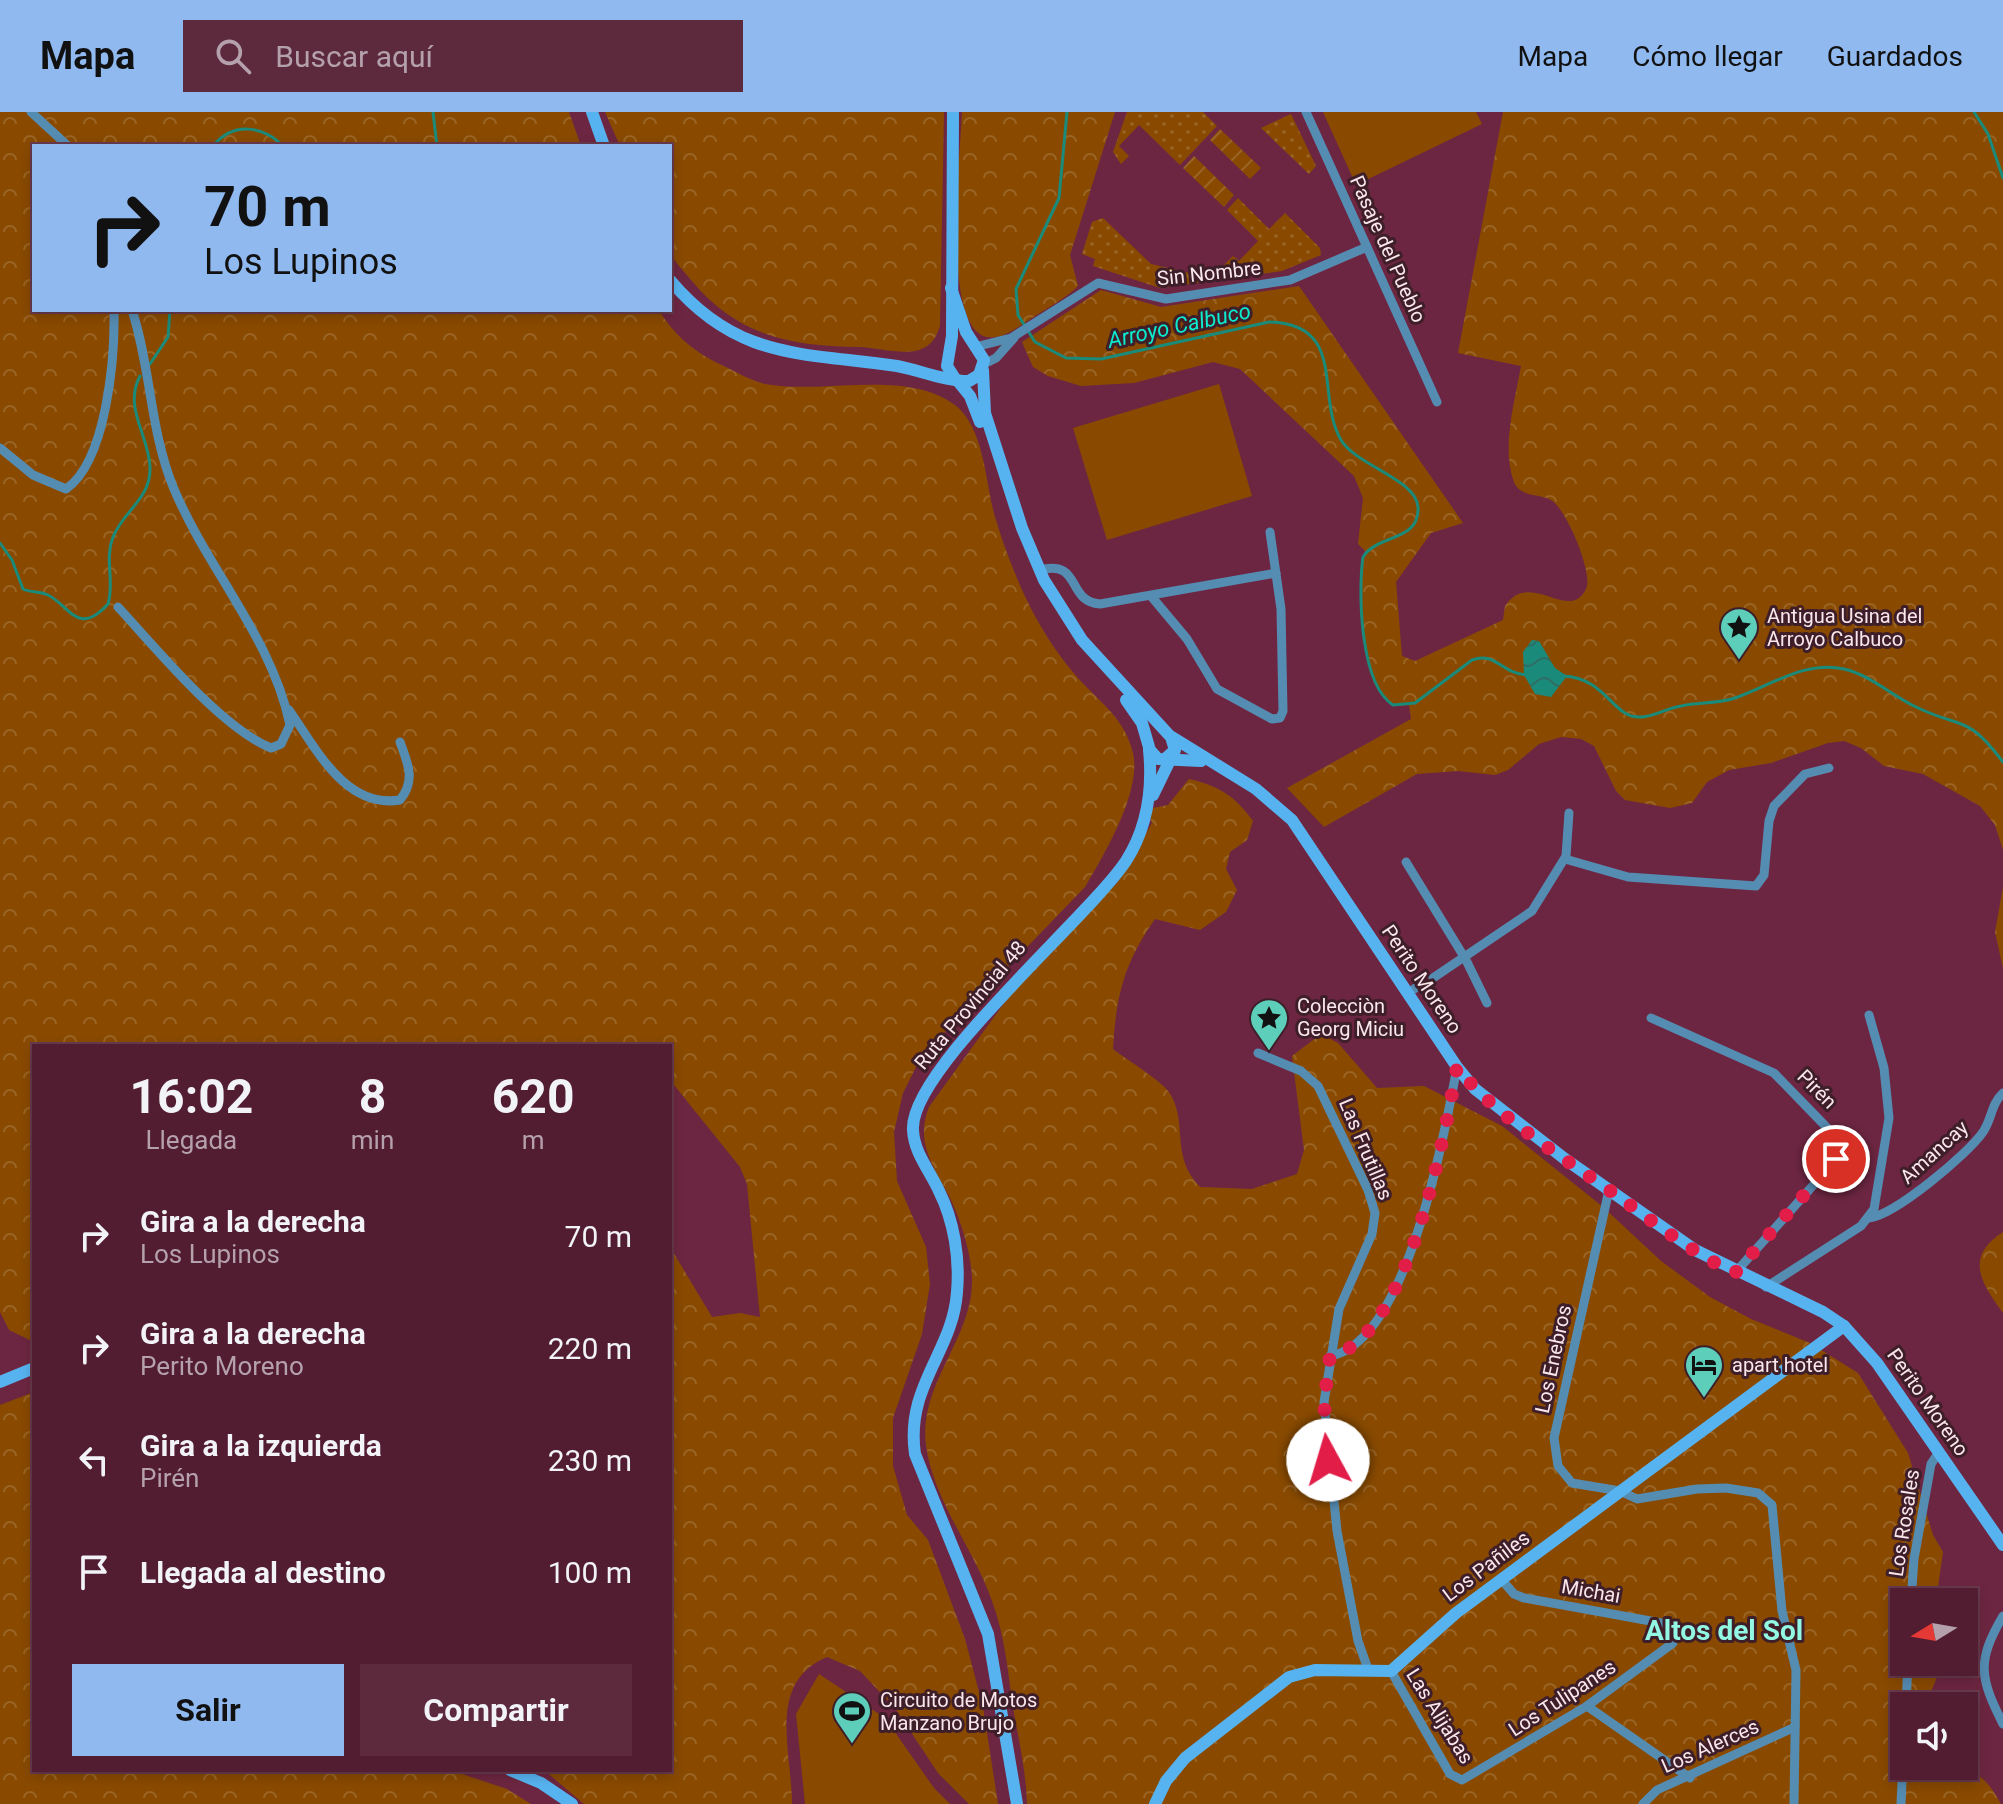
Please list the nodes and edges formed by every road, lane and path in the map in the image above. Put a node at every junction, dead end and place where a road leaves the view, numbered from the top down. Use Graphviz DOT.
graph roads {
  1 [pos="31,112"];
  2 [pos="592,112"];
  3 [pos="953,112"];
  4 [pos="1306,112"];
  5 [pos="66,144"];
  6 [pos="603,144"];
  7 [pos="1367,247"];
  8 [pos="672,282"];
  9 [pos="951,282"];
  10 [pos="114,312"];
  11 [pos="132,312"];
  12 [pos="1018,334"];
  13 [pos="974,346"];
  14 [pos="949,354"];
  15 [pos="983,366"];
  16 [pos="906,368"];
  17 [pos="955,379"];
  18 [pos="1437,402"];
  19 [pos="0,448"];
  20 [pos="1270,532"];
  21 [pos="1036,571"];
  22 [pos="1276,573"];
  23 [pos="1147,597"];
  24 [pos="118,607"];
  25 [pos="285,703"];
  26 [pos="400,742"];
  27 [pos="1170,748"];
  28 [pos="1149,749"];
  29 [pos="1210,763"];
  30 [pos="1829,768"];
  31 [pos="1147,809"];
  32 [pos="1569,813"];
  33 [pos="1565,859"];
  34 [pos="1406,862"];
  35 [pos="1464,957"];
  36 [pos="1408,993"];
  37 [pos="1487,1003"];
  38 [pos="1869,1015"];
  39 [pos="1651,1018"];
  40 [pos="1258,1053"];
  41 [pos="1457,1067"];
  42 [pos="2003,1093"];
  43 [pos="1609,1190"];
  44 [pos="1869,1218"];
  45 [pos="1735,1273"];
  46 [pos="1766,1287"];
  47 [pos="1844,1326"];
  48 [pos="1330,1356"];
  49 [pos="32,1369"];
  50 [pos="0,1382"];
  51 [pos="1939,1452"];
  52 [pos="1620,1491"];
  53 [pos="2003,1545"];
  54 [pos="1501,1579"];
  55 [pos="1912,1588"];
  56 [pos="2003,1616"];
  57 [pos="1674,1635"];
  58 [pos="1368,1669"];
  59 [pos="1391,1671"];
  60 [pos="1587,1706"];
  61 [pos="2003,1724"];
  62 [pos="1795,1727"];
  63 [pos="515,1772"];
  64 [pos="1690,1778"];
  65 [pos="1459,1780"];
  66 [pos="1902,1780"];
  67 [pos="572,1804"];
  68 [pos="1017,1804"];
  69 [pos="1155,1804"];
  70 [pos="1643,1804"];
  71 [pos="1794,1804"];
  72 [pos="1901,1804"];
  1 -- 5 [label="street"];
  2 -- 6 [label="main road"];
  3 -- 9 [label="main road, Ruta Provincial 48"];
  4 -- 7 [label="street, Pasaje del Pueblo"];
  7 -- 12 [label="street, Sin Nombre"];
  7 -- 18 [label="street, Pasaje del Pueblo"];
  8 -- 16 [label="main road"];
  9 -- 13 [label="main road, Ruta Provincial 48"];
  9 -- 14 [label="main road, Ruta Provincial 48"];
  10 -- 19 [label="street"];
  11 -- 25 [label="street"];
  12 -- 13 [label="street, Sin Nombre"];
  12 -- 15 [label="street, Sin Nombre"];
  13 -- 14 [label="main road"];
  13 -- 15 [label="main road, Ruta Provincial 48"];
  14 -- 16 [label="main road"];
  14 -- 17 [label="main road, Ruta Provincial 48"];
  15 -- 17 [label="main road"];
  15 -- 21 [label="main road, Ruta Provincial 48"];
  16 -- 17 [label="main road"];
  17 -- 21 [label="main road, Ruta Provincial 48"];
  20 -- 22 [label="street"];
  21 -- 23 [label="street"];
  21 -- 27 [label="main road, Ruta Provincial 48"];
  21 -- 28 [label="main road, Ruta Provincial 48"];
  22 -- 23 [label="street"];
  22 -- 23 [label="street"];
  24 -- 25 [label="street"];
  25 -- 26 [label="street"];
  27 -- 28 [label="main road"];
  27 -- 28 [label="main road"];
  27 -- 29 [label="main road, Perito Moreno"];
  27 -- 29 [label="main road, Perito Moreno"];
  27 -- 31 [label="main road, Ruta Provincial 48"];
  28 -- 31 [label="main road, Ruta Provincial 48"];
  29 -- 36 [label="main road, Perito Moreno"];
  30 -- 33 [label="street"];
  31 -- 68 [label="main road, Ruta Provincial 48"];
  32 -- 33 [label="street"];
  33 -- 35 [label="street"];
  34 -- 35 [label="street"];
  35 -- 36 [label="street"];
  35 -- 37 [label="street"];
  36 -- 41 [label="main road, Perito Moreno"];
  38 -- 44 [label="street"];
  39 -- 45 [label="street, Pirén"];
  40 -- 48 [label="street, Las Frutillas"];
  41 -- 43 [label="main road, Perito Moreno"];
  41 -- 48 [label="street"];
  42 -- 44 [label="street, Amancay"];
  43 -- 45 [label="main road, Perito Moreno"];
  43 -- 52 [label="street, Los Enebros"];
  44 -- 46 [label="street, Amancay"];
  45 -- 46 [label="main road, Perito Moreno"];
  46 -- 47 [label="main road, Perito Moreno"];
  47 -- 51 [label="main road, Perito Moreno"];
  47 -- 52 [label="main road, Los Pañiles"];
  48 -- 58 [label="street, Las Frutillas"];
  49 -- 50 [label="main road"];
  51 -- 53 [label="main road, Perito Moreno"];
  51 -- 55 [label="street, Los Rosales"];
  52 -- 54 [label="main road, Los Pañiles"];
  52 -- 62 [label="street"];
  54 -- 57 [label="street, Michai"];
  54 -- 59 [label="main road, Los Pañiles"];
  56 -- 61 [label="street"];
  57 -- 60 [label="street, Los Tulipanes"];
  58 -- 59 [label="main road"];
  58 -- 69 [label="main road"];
  59 -- 65 [label="street, Las Alijabas"];
  60 -- 64 [label="street"];
  60 -- 65 [label="street, Los Tulipanes"];
  62 -- 64 [label="street, Los Alerces"];
  62 -- 71 [label="street"];
  63 -- 67 [label="main road"];
  64 -- 70 [label="street, Los Alerces"];
  66 -- 72 [label="street"];
}
